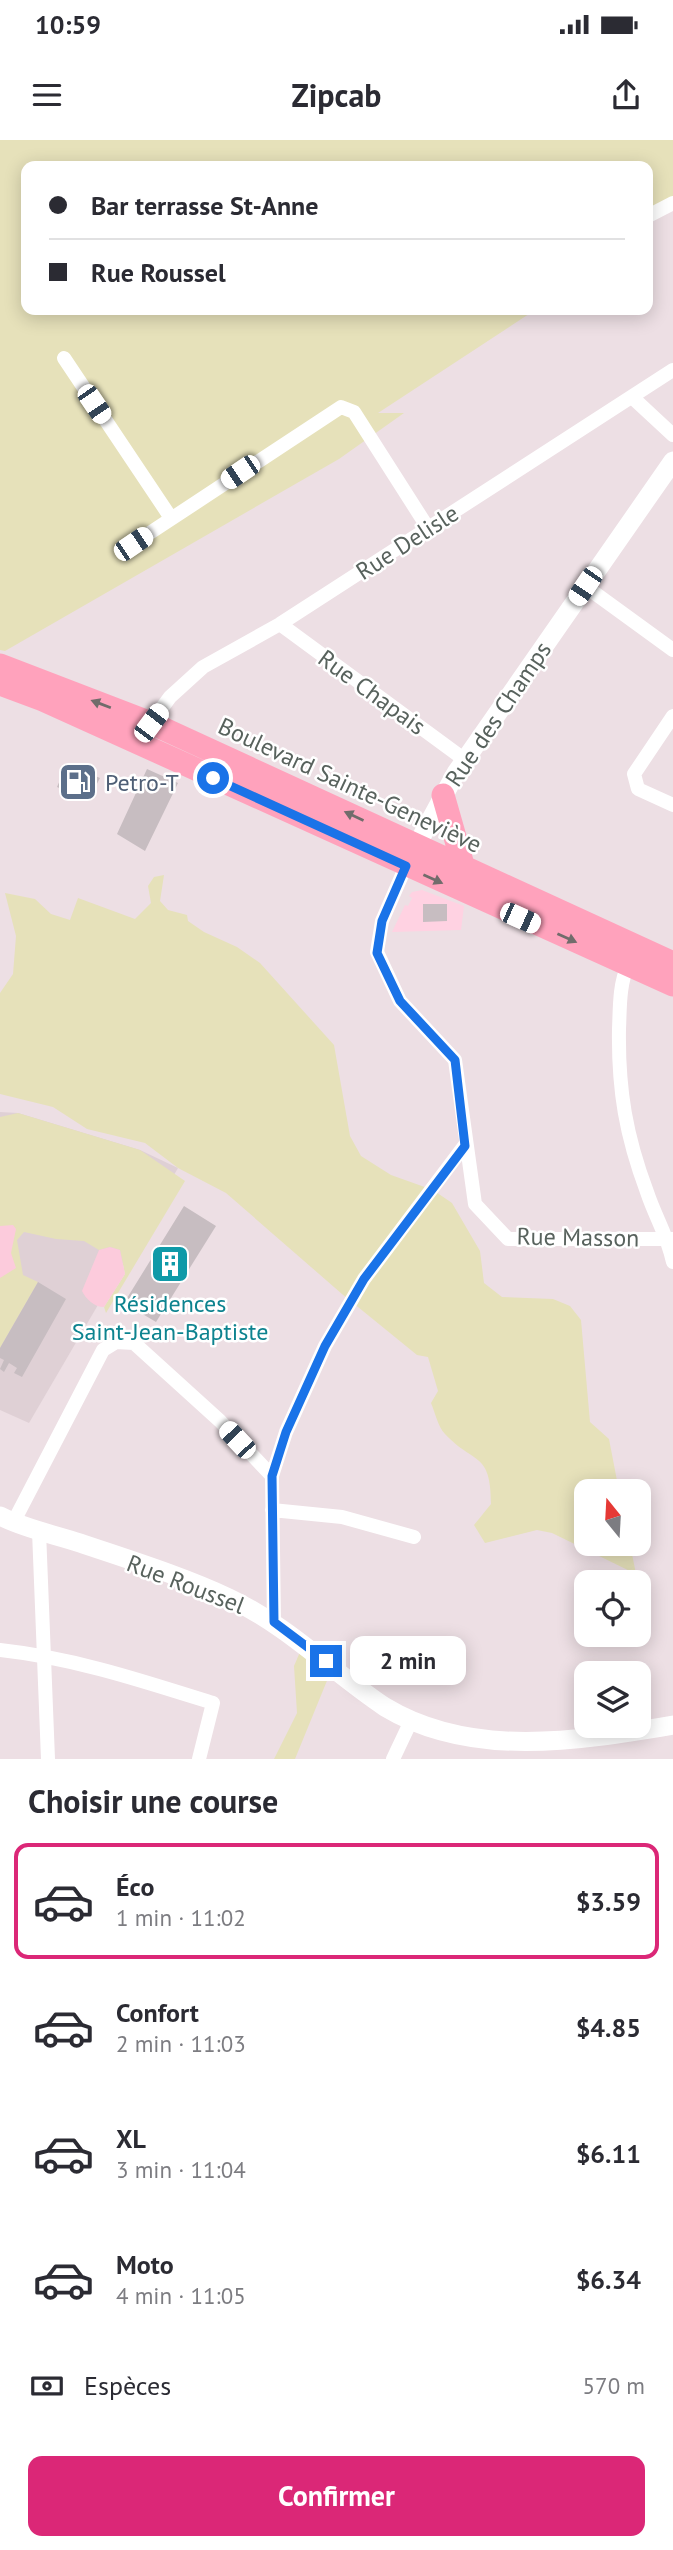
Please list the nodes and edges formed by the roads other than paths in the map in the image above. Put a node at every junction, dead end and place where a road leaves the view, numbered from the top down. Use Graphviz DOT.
graph roads {
  1 [pos="673,203"];
  2 [pos="653,213"];
  3 [pos="64,358"];
  4 [pos="673,370"];
  5 [pos="632,397"];
  6 [pos="673,435"];
  7 [pos="673,461"];
  8 [pos="171,518"];
  9 [pos="428,528"];
  10 [pos="133,544"];
  11 [pos="585,586"];
  12 [pos="280,624"];
  13 [pos="673,650"];
  14 [pos="0,665"];
  15 [pos="0,684"];
  16 [pos="673,716"];
  17 [pos="151,723"];
  18 [pos="465,760"];
  19 [pos="443,795"];
  20 [pos="673,805"];
  21 [pos="416,845"];
  22 [pos="463,865"];
  23 [pos="406,866"];
  24 [pos="673,963"];
  25 [pos="628,965"];
  26 [pos="673,985"];
  27 [pos="465,1146"];
  28 [pos="671,1239"];
  29 [pos="673,1262"];
  30 [pos="272,1476"];
  31 [pos="272,1510"];
  32 [pos="7,1519"];
  33 [pos="38,1531"];
  34 [pos="414,1537"];
  35 [pos="274,1622"];
  36 [pos="0,1650"];
  37 [pos="44,1655"];
  38 [pos="410,1723"];
  39 [pos="673,1725"];
  40 [pos="48,1759"];
  41 [pos="199,1759"];
  42 [pos="393,1759"];
  1 -- 2 [label="street"];
  3 -- 8 [label="street"];
  4 -- 5 [label="street, Rue Delisle"];
  5 -- 6 [label="street"];
  5 -- 9 [label="street, Rue Delisle"];
  7 -- 11 [label="street, Rue des Champs"];
  8 -- 9 [label="street"];
  8 -- 10 [label="street"];
  9 -- 12 [label="street, Rue Delisle"];
  11 -- 13 [label="street"];
  11 -- 18 [label="street, Rue des Champs"];
  12 -- 17 [label="street, Rue Delisle"];
  12 -- 18 [label="street, Rue Chapais"];
  17 -- 14 [label="main road, Boulevard Sainte-Geneviève, one-way"];
  15 -- 23 [label="main road, Boulevard Sainte-Geneviève"];
  16 -- 20 [label="street"];
  21 -- 17 [label="main road, Boulevard Sainte-Geneviève, one-way"];
  18 -- 19 [label="street, Rue des Champs"];
  19 -- 21 [label="street, Rue des Champs"];
  19 -- 22 [label="main road"];
  21 -- 22 [label="main road, Boulevard Sainte-Geneviève"];
  21 -- 23 [label="street, Rue des Champs"];
  22 -- 24 [label="main road, Boulevard Sainte-Geneviève"];
  23 -- 25 [label="main road, Boulevard Sainte-Geneviève, one-way"];
  23 -- 27 [label="street, Rue des Champs"];
  25 -- 26 [label="main road, Boulevard Sainte-Geneviève"];
  25 -- 28 [label="street"];
  27 -- 28 [label="street, Rue Masson"];
  27 -- 30 [label="street"];
  28 -- 29 [label="street"];
  30 -- 31 [label="street"];
  30 -- 32 [label="street"];
  31 -- 34 [label="street"];
  31 -- 35 [label="street"];
  32 -- 33 [label="street, Rue Roussel"];
  33 -- 35 [label="street, Rue Roussel"];
  33 -- 37 [label="street"];
  35 -- 38 [label="street, Rue Roussel"];
  36 -- 37 [label="street"];
  37 -- 40 [label="street"];
  37 -- 41 [label="street"];
  38 -- 39 [label="street, Rue Roussel"];
  38 -- 42 [label="street"];
}
